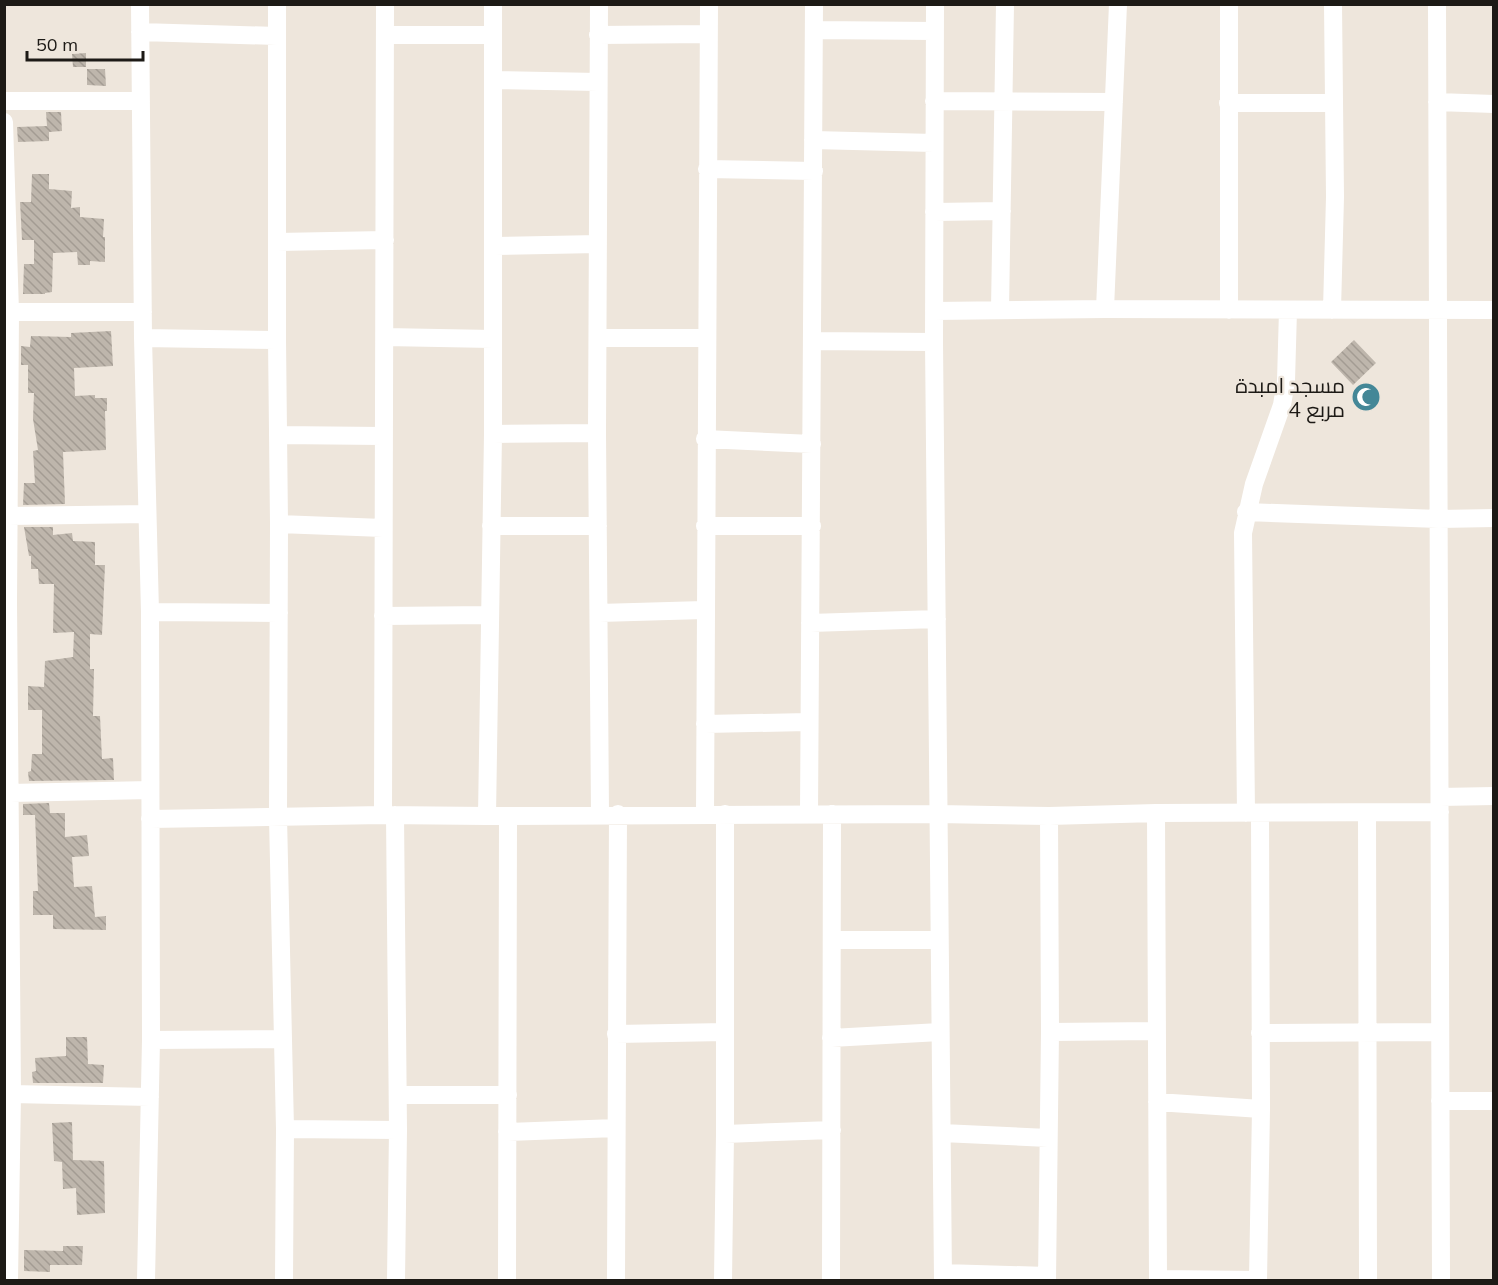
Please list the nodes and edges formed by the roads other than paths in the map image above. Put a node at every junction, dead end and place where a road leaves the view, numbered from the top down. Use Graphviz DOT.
graph roads {
  1 [pos="140,4"];
  2 [pos="277,4"];
  3 [pos="385,4"];
  4 [pos="493,4"];
  5 [pos="599,4"];
  6 [pos="709,4"];
  7 [pos="814,4"];
  8 [pos="935,4"];
  9 [pos="1005,4"];
  10 [pos="1118,4"];
  11 [pos="1229,4"];
  12 [pos="1333,4"];
  13 [pos="1437,4"];
  14 [pos="814,30"];
  15 [pos="935,31"];
  16 [pos="140,32"];
  17 [pos="708,34"];
  18 [pos="385,35"];
  19 [pos="493,35"];
  20 [pos="598,35"];
  21 [pos="277,36"];
  22 [pos="493,80"];
  23 [pos="598,82"];
  24 [pos="1004,100"];
  25 [pos="4,101"];
  26 [pos="141,101"];
  27 [pos="934,101"];
  28 [pos="1114,102"];
  29 [pos="1437,102"];
  30 [pos="1228,103"];
  31 [pos="1333,103"];
  32 [pos="1494,104"];
  33 [pos="4,122"];
  34 [pos="813,140"];
  35 [pos="934,143"];
  36 [pos="707,168"];
  37 [pos="813,171"];
  38 [pos="934,212"];
  39 [pos="1002,212"];
  40 [pos="385,240"];
  41 [pos="277,242"];
  42 [pos="598,244"];
  43 [pos="494,246"];
  44 [pos="1105,309"];
  45 [pos="1000,310"];
  46 [pos="1229,310"];
  47 [pos="1288,310"];
  48 [pos="1332,310"];
  49 [pos="1438,310"];
  50 [pos="1494,310"];
  51 [pos="934,311"];
  52 [pos="7,312"];
  53 [pos="143,312"];
  54 [pos="385,337"];
  55 [pos="143,338"];
  56 [pos="598,338"];
  57 [pos="706,338"];
  58 [pos="493,339"];
  59 [pos="277,340"];
  60 [pos="812,341"];
  61 [pos="934,342"];
  62 [pos="597,433"];
  63 [pos="493,434"];
  64 [pos="278,435"];
  65 [pos="383,436"];
  66 [pos="705,438"];
  67 [pos="812,444"];
  68 [pos="1246,512"];
  69 [pos="147,514"];
  70 [pos="8,516"];
  71 [pos="1494,518"];
  72 [pos="1439,519"];
  73 [pos="279,524"];
  74 [pos="491,526"];
  75 [pos="598,526"];
  76 [pos="705,526"];
  77 [pos="812,526"];
  78 [pos="383,528"];
  79 [pos="6,602"];
  80 [pos="704,610"];
  81 [pos="150,612"];
  82 [pos="279,613"];
  83 [pos="599,613"];
  84 [pos="490,615"];
  85 [pos="383,616"];
  86 [pos="937,619"];
  87 [pos="810,623"];
  88 [pos="7,697"];
  89 [pos="808,722"];
  90 [pos="705,724"];
  91 [pos="150,790"];
  92 [pos="10,793"];
  93 [pos="1494,796"];
  94 [pos="1440,805"];
  95 [pos="1156,813"];
  96 [pos="1253,813"];
  97 [pos="1367,813"];
  98 [pos="609,814"];
  99 [pos="725,814"];
  100 [pos="809,814"];
  101 [pos="832,814"];
  102 [pos="939,814"];
  103 [pos="389,815"];
  104 [pos="705,815"];
  105 [pos="487,816"];
  106 [pos="508,816"];
  107 [pos="1049,816"];
  108 [pos="278,817"];
  109 [pos="150,819"];
  110 [pos="8,887"];
  111 [pos="832,940"];
  112 [pos="939,940"];
  113 [pos="8,967"];
  114 [pos="1156,1031"];
  115 [pos="725,1032"];
  116 [pos="940,1032"];
  117 [pos="1050,1032"];
  118 [pos="1367,1032"];
  119 [pos="1440,1032"];
  120 [pos="1260,1033"];
  121 [pos="616,1034"];
  122 [pos="831,1038"];
  123 [pos="282,1039"];
  124 [pos="151,1040"];
  125 [pos="12,1094"];
  126 [pos="398,1095"];
  127 [pos="507,1095"];
  128 [pos="150,1097"];
  129 [pos="1440,1101"];
  130 [pos="1494,1101"];
  131 [pos="1157,1102"];
  132 [pos="1261,1109"];
  133 [pos="616,1128"];
  134 [pos="285,1129"];
  135 [pos="398,1130"];
  136 [pos="832,1130"];
  137 [pos="507,1132"];
  138 [pos="942,1133"];
  139 [pos="725,1134"];
  140 [pos="1048,1138"];
  141 [pos="7,1240"];
  142 [pos="943,1277"];
  143 [pos="1047,1278"];
  144 [pos="1158,1280"];
  145 [pos="1258,1280"];
  146 [pos="9,1281"];
  147 [pos="146,1281"];
  148 [pos="284,1281"];
  149 [pos="396,1281"];
  150 [pos="507,1281"];
  151 [pos="616,1281"];
  152 [pos="723,1281"];
  153 [pos="831,1281"];
  154 [pos="1368,1281"];
  155 [pos="1441,1281"];
  1 -- 16 [label="street"];
  2 -- 21 [label="street"];
  3 -- 18 [label="street"];
  4 -- 19 [label="street"];
  5 -- 20 [label="street"];
  6 -- 17 [label="street"];
  7 -- 14 [label="street"];
  8 -- 15 [label="street"];
  9 -- 24 [label="street"];
  10 -- 28 [label="street"];
  11 -- 30 [label="street"];
  12 -- 31 [label="street"];
  13 -- 29 [label="street"];
  14 -- 15 [label="street"];
  14 -- 34 [label="street"];
  15 -- 27 [label="street"];
  16 -- 21 [label="street"];
  16 -- 26 [label="street"];
  17 -- 20 [label="street"];
  17 -- 36 [label="street"];
  18 -- 19 [label="street"];
  18 -- 40 [label="street"];
  19 -- 22 [label="street"];
  20 -- 23 [label="street"];
  21 -- 41 [label="street"];
  22 -- 23 [label="street"];
  22 -- 43 [label="street"];
  23 -- 42 [label="street"];
  24 -- 27 [label="street"];
  24 -- 28 [label="street"];
  24 -- 39 [label="street"];
  25 -- 26 [label="street"];
  26 -- 53 [label="street"];
  27 -- 35 [label="street"];
  28 -- 44 [label="street"];
  29 -- 32 [label="street"];
  29 -- 49 [label="street"];
  30 -- 31 [label="street"];
  30 -- 46 [label="street"];
  31 -- 48 [label="street"];
  33 -- 52 [label="street"];
  34 -- 35 [label="street"];
  34 -- 37 [label="street"];
  35 -- 38 [label="street"];
  36 -- 37 [label="street"];
  36 -- 57 [label="street"];
  37 -- 60 [label="street"];
  38 -- 39 [label="street"];
  38 -- 51 [label="street"];
  39 -- 45 [label="street"];
  40 -- 41 [label="street"];
  40 -- 54 [label="street"];
  41 -- 59 [label="street"];
  42 -- 43 [label="street"];
  42 -- 56 [label="street"];
  43 -- 58 [label="street"];
  44 -- 45 [label="street"];
  44 -- 46 [label="street"];
  45 -- 51 [label="street"];
  46 -- 47 [label="street"];
  47 -- 48 [label="street"];
  47 -- 68 [label="street"];
  48 -- 49 [label="street"];
  49 -- 50 [label="street"];
  49 -- 72 [label="street"];
  51 -- 61 [label="street"];
  52 -- 53 [label="street"];
  52 -- 70 [label="street"];
  53 -- 55 [label="street"];
  54 -- 58 [label="street"];
  54 -- 65 [label="street"];
  55 -- 59 [label="street"];
  55 -- 69 [label="street"];
  56 -- 57 [label="street"];
  56 -- 62 [label="street"];
  57 -- 66 [label="street"];
  58 -- 63 [label="street"];
  59 -- 64 [label="street"];
  60 -- 61 [label="street"];
  60 -- 67 [label="street"];
  61 -- 86 [label="street"];
  62 -- 63 [label="street"];
  62 -- 75 [label="street"];
  63 -- 74 [label="street"];
  64 -- 65 [label="street"];
  64 -- 73 [label="street"];
  65 -- 78 [label="street"];
  66 -- 67 [label="street"];
  66 -- 76 [label="street"];
  67 -- 77 [label="street"];
  68 -- 72 [label="street"];
  68 -- 96 [label="street"];
  69 -- 70 [label="street"];
  69 -- 81 [label="street"];
  70 -- 79 [label="street"];
  71 -- 72 [label="street"];
  72 -- 94 [label="street"];
  73 -- 78 [label="street"];
  73 -- 82 [label="street"];
  74 -- 75 [label="street"];
  74 -- 84 [label="street"];
  75 -- 83 [label="street"];
  76 -- 77 [label="street"];
  76 -- 80 [label="street"];
  77 -- 87 [label="street"];
  78 -- 85 [label="street"];
  79 -- 88 [label="street"];
  80 -- 83 [label="street"];
  80 -- 90 [label="street"];
  81 -- 82 [label="street"];
  81 -- 91 [label="street"];
  82 -- 108 [label="street"];
  83 -- 98 [label="street"];
  84 -- 85 [label="street"];
  84 -- 105 [label="street"];
  85 -- 103 [label="street"];
  86 -- 87 [label="street"];
  86 -- 102 [label="street"];
  87 -- 89 [label="street"];
  88 -- 92 [label="street"];
  89 -- 90 [label="street"];
  89 -- 100 [label="street"];
  90 -- 104 [label="street"];
  91 -- 92 [label="street"];
  91 -- 109 [label="street"];
  92 -- 110 [label="street"];
  93 -- 94 [label="street"];
  94 -- 97 [label="street"];
  94 -- 119 [label="street"];
  95 -- 96 [label="street"];
  95 -- 107 [label="street"];
  95 -- 114 [label="street"];
  96 -- 97 [label="street"];
  96 -- 120 [label="street"];
  97 -- 118 [label="street"];
  98 -- 104 [label="street"];
  98 -- 106 [label="street"];
  98 -- 121 [label="street"];
  99 -- 100 [label="street"];
  99 -- 104 [label="street"];
  99 -- 115 [label="street"];
  100 -- 101 [label="street"];
  101 -- 102 [label="street"];
  101 -- 111 [label="street"];
  102 -- 107 [label="street"];
  102 -- 112 [label="street"];
  103 -- 105 [label="street"];
  103 -- 108 [label="street"];
  103 -- 126 [label="street"];
  105 -- 106 [label="street"];
  106 -- 127 [label="street"];
  107 -- 117 [label="street"];
  108 -- 109 [label="street"];
  108 -- 123 [label="street"];
  109 -- 124 [label="street"];
  110 -- 113 [label="street"];
  111 -- 112 [label="street"];
  111 -- 122 [label="street"];
  112 -- 116 [label="street"];
  113 -- 125 [label="street"];
  114 -- 117 [label="street"];
  114 -- 131 [label="street"];
  115 -- 121 [label="street"];
  115 -- 139 [label="street"];
  116 -- 122 [label="street"];
  116 -- 138 [label="street"];
  117 -- 140 [label="street"];
  118 -- 119 [label="street"];
  118 -- 120 [label="street"];
  118 -- 154 [label="street"];
  119 -- 129 [label="street"];
  120 -- 132 [label="street"];
  121 -- 133 [label="street"];
  122 -- 136 [label="street"];
  123 -- 124 [label="street"];
  123 -- 134 [label="street"];
  124 -- 128 [label="street"];
  125 -- 128 [label="street"];
  125 -- 141 [label="street"];
  126 -- 127 [label="street"];
  126 -- 135 [label="street"];
  127 -- 137 [label="street"];
  128 -- 147 [label="street"];
  129 -- 130 [label="street"];
  129 -- 155 [label="street"];
  131 -- 132 [label="street"];
  131 -- 144 [label="street"];
  132 -- 145 [label="street"];
  133 -- 137 [label="street"];
  133 -- 151 [label="street"];
  134 -- 135 [label="street"];
  134 -- 148 [label="street"];
  135 -- 149 [label="street"];
  136 -- 139 [label="street"];
  136 -- 153 [label="street"];
  137 -- 150 [label="street"];
  138 -- 140 [label="street"];
  138 -- 142 [label="street"];
  139 -- 152 [label="street"];
  140 -- 143 [label="street"];
  141 -- 146 [label="street"];
  142 -- 143 [label="street"];
  144 -- 145 [label="street"];
}
